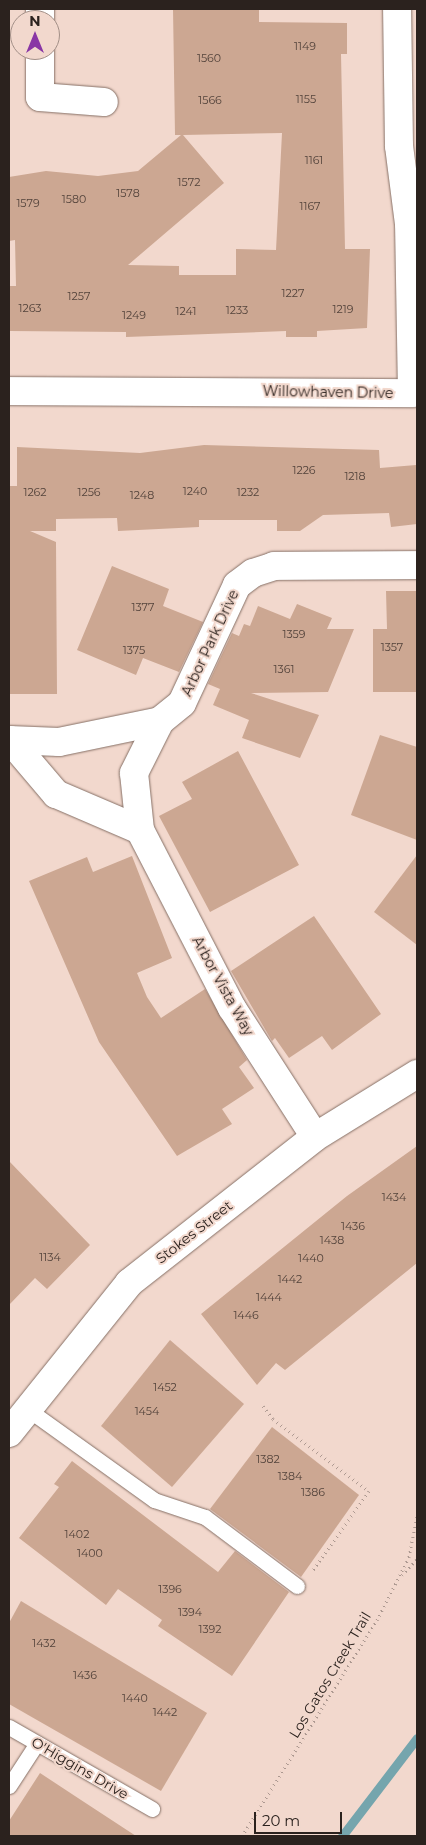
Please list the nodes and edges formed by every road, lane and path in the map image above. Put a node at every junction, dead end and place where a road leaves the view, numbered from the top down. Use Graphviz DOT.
graph roads {
  1 [pos="397,9"];
  2 [pos="40,60"];
  3 [pos="104,102"];
  4 [pos="9,391"];
  5 [pos="417,565"];
  6 [pos="160,721"];
  7 [pos="10,740"];
  8 [pos="140,830"];
  9 [pos="417,1074"];
  10 [pos="316,1137"];
  11 [pos="263,1406"];
  12 [pos="26,1408"];
  13 [pos="9,1433"];
  14 [pos="417,1516"];
  15 [pos="417,1559"];
  16 [pos="310,1574"];
  17 [pos="398,1579"];
  18 [pos="296,1586"];
  19 [pos="9,1727"];
  20 [pos="37,1743"];
  21 [pos="9,1786"];
  22 [pos="152,1809"];
  23 [pos="242,1836"];
  1 -- 4 [label="street, Willowhaven Drive"];
  2 -- 3 [label="street"];
  5 -- 6 [label="street, Arbor Park Drive"];
  6 -- 7 [label="street, Arbor Park Drive"];
  6 -- 8 [label="street, Arbor Vista Way"];
  7 -- 8 [label="street"];
  8 -- 10 [label="street, Arbor Vista Way"];
  9 -- 10 [label="street, Stokes Street"];
  10 -- 12 [label="street, Stokes Street"];
  11 -- 16 [label="path"];
  12 -- 13 [label="street, Stokes Street"];
  12 -- 18 [label="lane"];
  14 -- 17 [label="path, Los Gatos Creek Trail"];
  15 -- 17 [label="path"];
  17 -- 23 [label="path, Los Gatos Creek Trail"];
  19 -- 20 [label="lane, O'Higgins Drive"];
  20 -- 21 [label="lane"];
  20 -- 22 [label="lane, O'Higgins Drive"];
}
